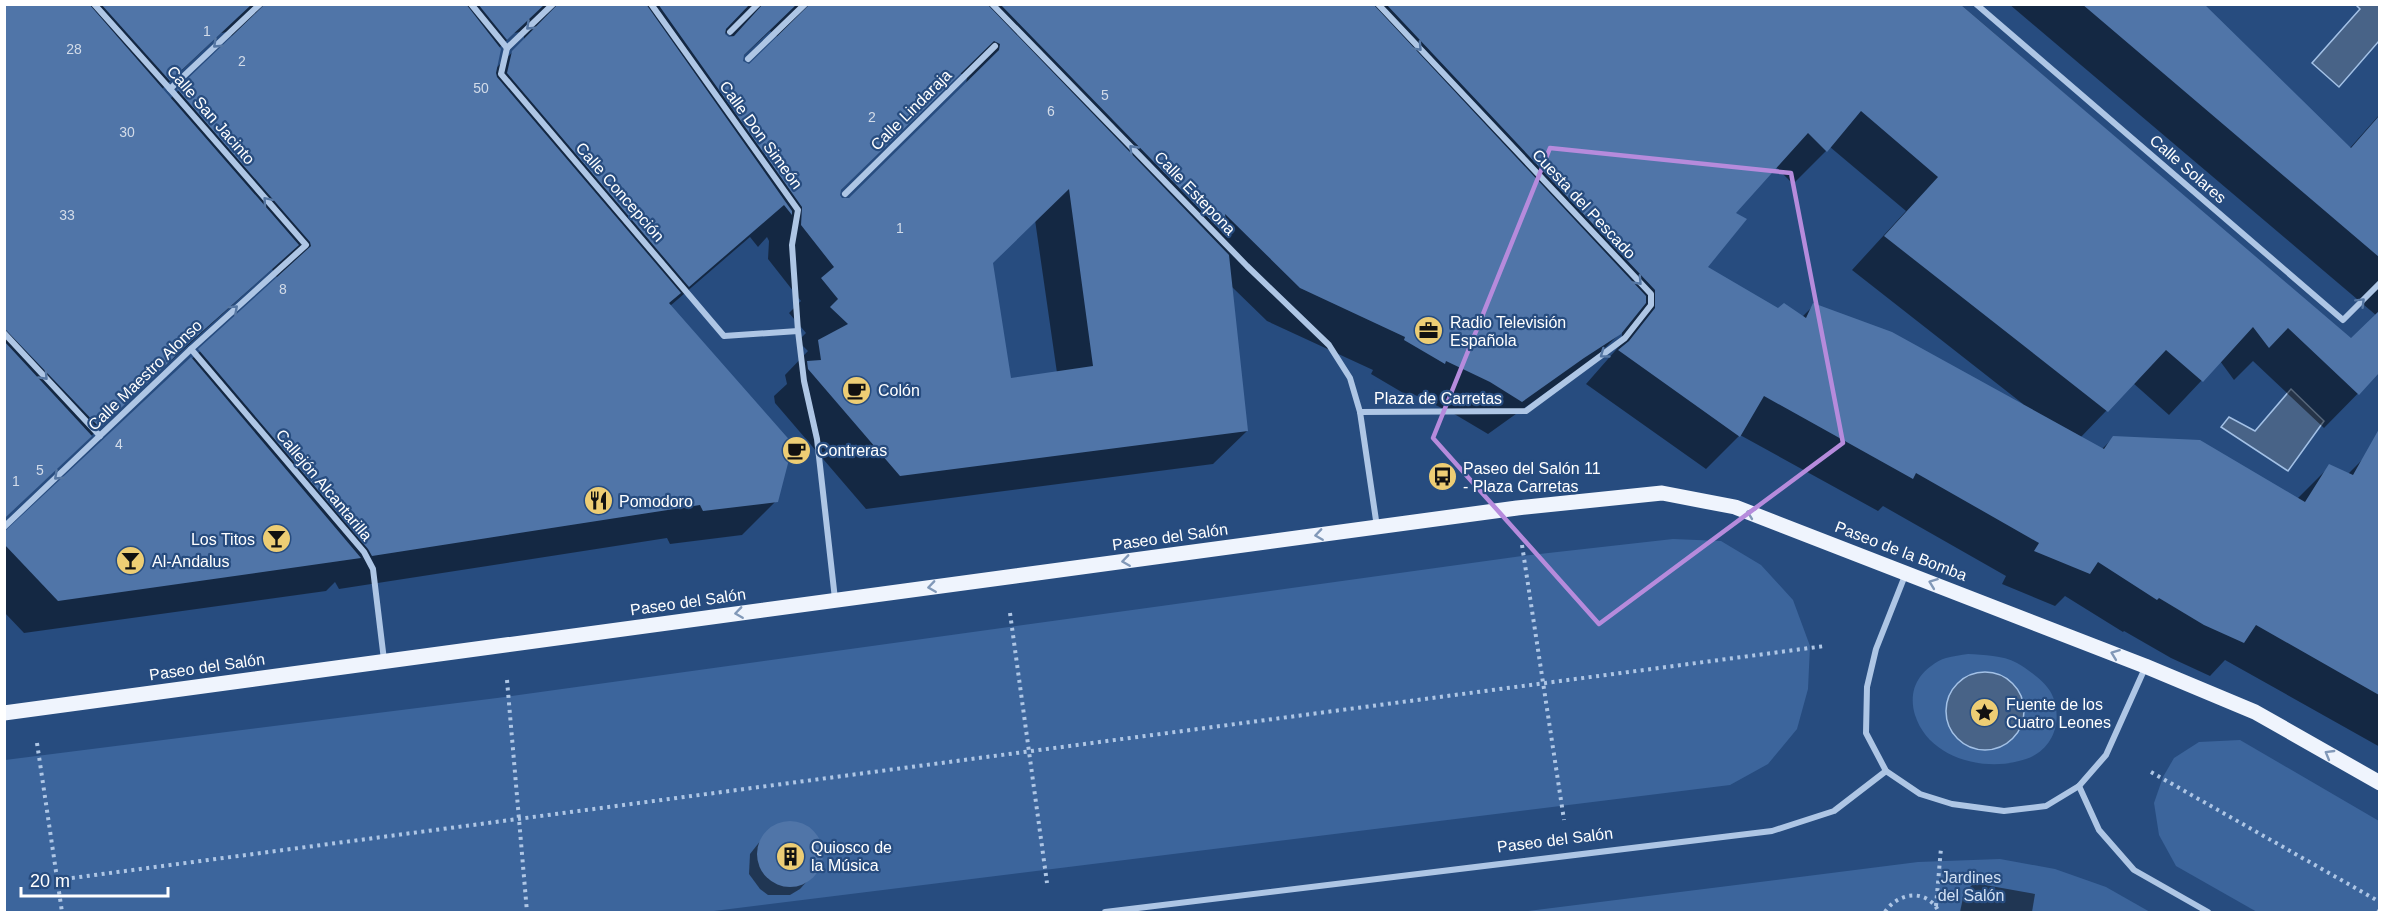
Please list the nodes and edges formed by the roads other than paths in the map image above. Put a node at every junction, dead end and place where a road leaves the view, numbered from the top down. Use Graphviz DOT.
graph roads {
  1 [pos="93,4"];
  2 [pos="260,4"];
  3 [pos="471,4"];
  4 [pos="553,4"];
  5 [pos="651,4"];
  6 [pos="758,4"];
  7 [pos="805,4"];
  8 [pos="992,4"];
  9 [pos="1378,4"];
  10 [pos="1976,4"];
  11 [pos="730,32"];
  12 [pos="996,46"];
  13 [pos="507,48"];
  14 [pos="748,59"];
  15 [pos="170,89"];
  16 [pos="845,194"];
  17 [pos="306,245"];
  18 [pos="2379,283"];
  19 [pos="798,331"];
  20 [pos="4,333"];
  21 [pos="191,349"];
  22 [pos="1526,411"];
  23 [pos="1360,412"];
  24 [pos="100,436"];
  25 [pos="4,527"];
  26 [pos="1377,528"];
  27 [pos="1907,573"];
  28 [pos="835,600"];
  29 [pos="384,662"];
  30 [pos="2145,666"];
  31 [pos="4,712"];
  32 [pos="1886,771"];
  33 [pos="2379,783"];
  34 [pos="2079,786"];
  35 [pos="1105,912"];
  36 [pos="2208,912"];
  1 -- 15 [label="street, Calle San Jacinto"];
  2 -- 15 [label="street, one-way"];
  3 -- 13 [label="street"];
  4 -- 13 [label="street, one-way"];
  5 -- 19 [label="street, Calle Don Simeón"];
  6 -- 11 [label="street"];
  7 -- 14 [label="street"];
  23 -- 8 [label="street, Calle Estepona, one-way"];
  9 -- 22 [label="street, Cuesta del Pescado, one-way"];
  10 -- 18 [label="street, Calle Solares, one-way"];
  12 -- 16 [label="street, Calle Lindaraja"];
  13 -- 19 [label="street, Calle Concepción"];
  17 -- 15 [label="street, Calle San Jacinto, one-way"];
  21 -- 17 [label="street, Calle Maestro Alonso, one-way"];
  19 -- 28 [label="street, Calle Don Simeón"];
  20 -- 24 [label="street, one-way"];
  21 -- 24 [label="street, Calle Maestro Alonso"];
  21 -- 29 [label="street, Callejón Alcantarilla"];
  22 -- 23 [label="street, Plaza de Carretas"];
  23 -- 26 [label="street, Plaza de Carretas"];
  24 -- 25 [label="street, Calle Maestro Alonso, one-way"];
  27 -- 26 [label="main road, Paseo de la Bomba, one-way"];
  26 -- 28 [label="main road, Paseo del Salón, one-way"];
  30 -- 27 [label="main road, Paseo de la Bomba, one-way"];
  27 -- 32 [label="street"];
  28 -- 29 [label="main road, Paseo del Salón, one-way"];
  29 -- 31 [label="main road, Paseo del Salón"];
  33 -- 30 [label="main road, Paseo de la Bomba, one-way"];
  30 -- 34 [label="street"];
  32 -- 34 [label="street"];
  32 -- 35 [label="street, Paseo del Salón"];
  34 -- 36 [label="street"];
}
